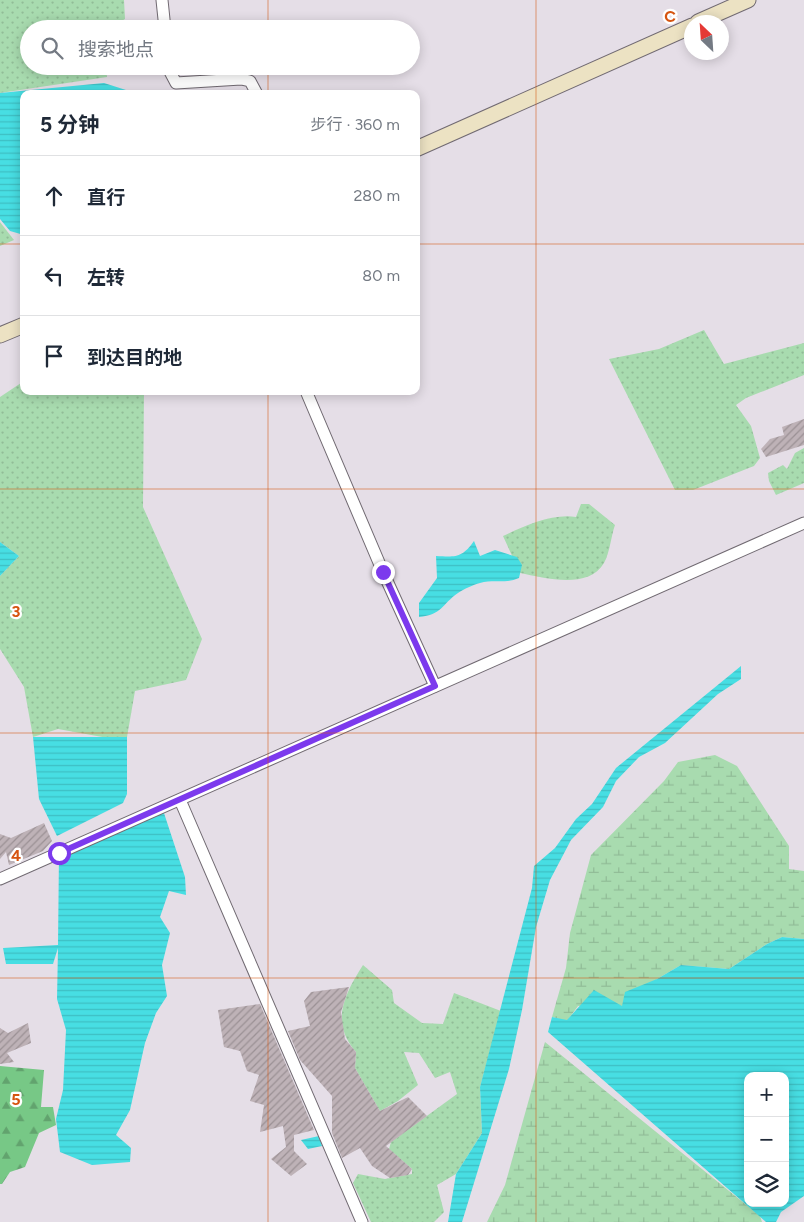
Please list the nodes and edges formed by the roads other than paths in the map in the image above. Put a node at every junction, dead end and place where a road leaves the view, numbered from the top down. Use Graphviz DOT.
graph roads {
  1 [pos="162,0"];
  2 [pos="748,0"];
  3 [pos="714,15"];
  4 [pos="164,20"];
  5 [pos="684,30"];
  6 [pos="172,75"];
  7 [pos="255,90"];
  8 [pos="420,147"];
  9 [pos="20,327"];
  10 [pos="0,335"];
  11 [pos="308,395"];
  12 [pos="804,522"];
  13 [pos="435,686"];
  14 [pos="180,800"];
  15 [pos="0,879"];
  16 [pos="362,1222"];
  1 -- 4 [label="street"];
  2 -- 3 [label="street"];
  5 -- 8 [label="street"];
  6 -- 7 [label="street"];
  9 -- 10 [label="street"];
  11 -- 13 [label="street"];
  12 -- 13 [label="street"];
  13 -- 14 [label="street"];
  14 -- 15 [label="street"];
  14 -- 16 [label="street"];
}
